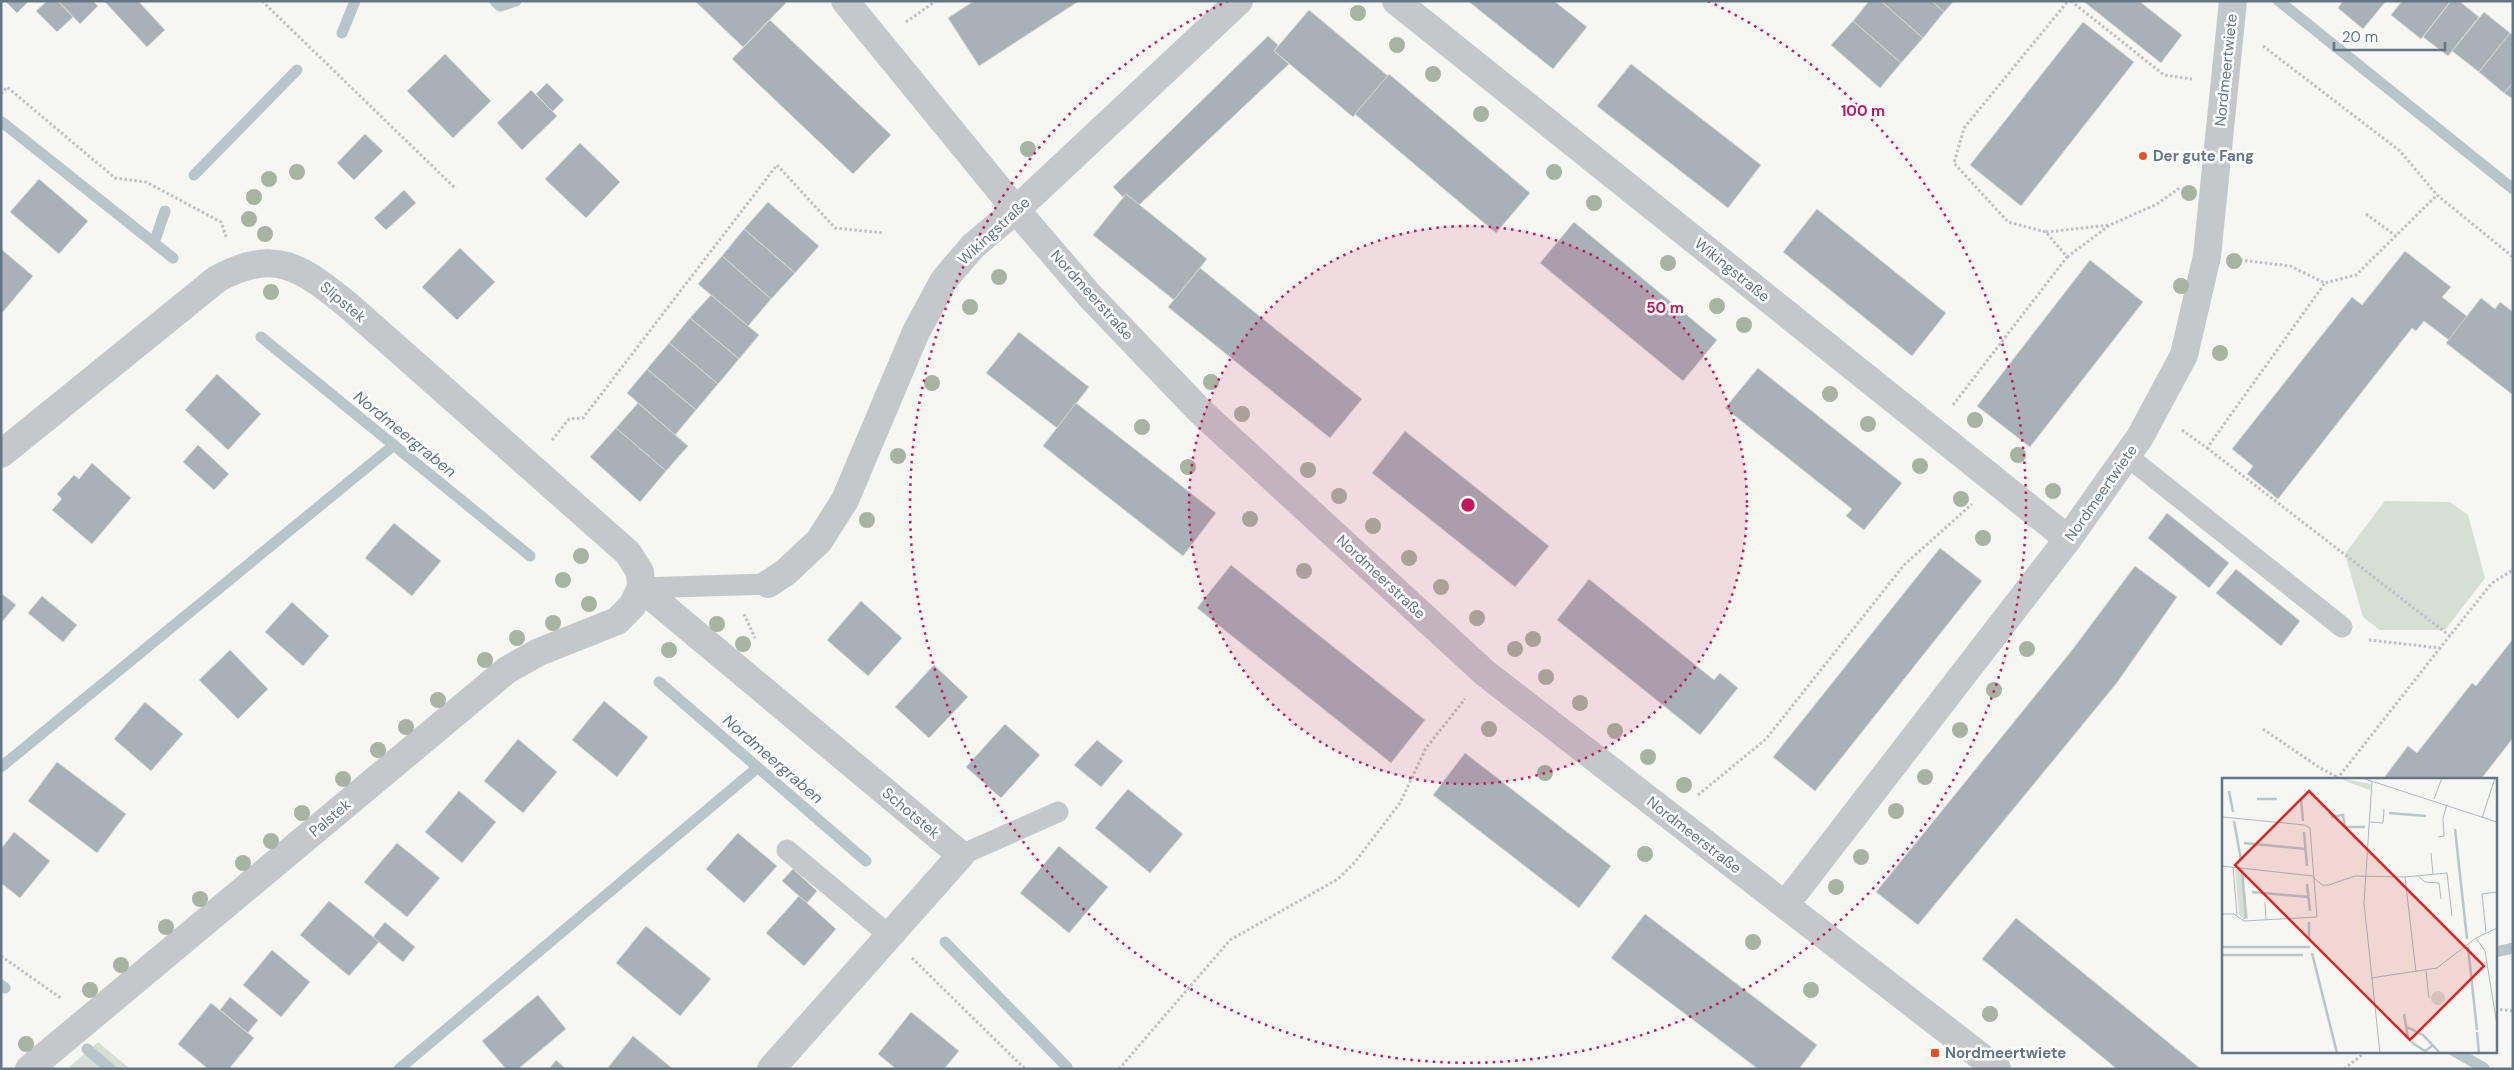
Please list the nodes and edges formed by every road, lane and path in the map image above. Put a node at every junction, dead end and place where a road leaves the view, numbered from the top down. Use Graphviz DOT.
graph roads {
  1 [pos="262,1"];
  2 [pos="845,1"];
  3 [pos="1239,1"];
  4 [pos="1396,1"];
  5 [pos="2069,1"];
  6 [pos="2232,11"];
  7 [pos="2224,84"];
  8 [pos="1,94"];
  9 [pos="2217,161"];
  10 [pos="456,189"];
  11 [pos="2437,195"];
  12 [pos="1016,210"];
  13 [pos="2366,214"];
  14 [pos="2110,225"];
  15 [pos="2046,232"];
  16 [pos="883,233"];
  17 [pos="2396,236"];
  18 [pos="2207,256"];
  19 [pos="2067,257"];
  20 [pos="2513,257"];
  21 [pos="238,268"];
  22 [pos="2325,282"];
  23 [pos="2154,412"];
  24 [pos="1933,431"];
  25 [pos="2207,448"];
  26 [pos="1,454"];
  27 [pos="2127,456"];
  28 [pos="530,468"];
  29 [pos="1996,482"];
  30 [pos="2068,539"];
  31 [pos="2513,570"];
  32 [pos="768,584"];
  33 [pos="641,588"];
  34 [pos="2342,626"];
  35 [pos="2450,636"];
  36 [pos="2440,648"];
  37 [pos="1485,673"];
  38 [pos="2264,729"];
  39 [pos="2337,778"];
  40 [pos="1058,812"];
  41 [pos="1676,822"];
  42 [pos="787,850"];
  43 [pos="961,855"];
  44 [pos="1785,905"];
  45 [pos="890,936"];
  46 [pos="1,956"];
  47 [pos="2496,1010"];
  48 [pos="2513,1011"];
  49 [pos="89,1018"];
  50 [pos="2366,1052"];
  51 [pos="29,1069"];
  52 [pos="771,1069"];
  53 [pos="1025,1069"];
  54 [pos="1119,1069"];
  55 [pos="1998,1069"];
  56 [pos="2344,1069"];
  1 -- 10 [label="path"];
  2 -- 12 [label="street, Nordmeerstraße"];
  3 -- 12 [label="street, Wikingstraße"];
  4 -- 24 [label="street, Wikingstraße"];
  5 -- 7 [label="path"];
  5 -- 15 [label="path"];
  6 -- 7 [label="street, Nordmeertwiete"];
  6 -- 11 [label="path"];
  7 -- 9 [label="street, Nordmeertwiete"];
  8 -- 21 [label="path"];
  9 -- 14 [label="path"];
  9 -- 18 [label="street, Nordmeertwiete"];
  11 -- 17 [label="path"];
  11 -- 20 [label="path"];
  12 -- 32 [label="street, Wikingstraße"];
  12 -- 37 [label="street, Nordmeerstraße"];
  13 -- 17 [label="path"];
  14 -- 15 [label="path"];
  14 -- 19 [label="path"];
  15 -- 19 [label="path"];
  16 -- 28 [label="path"];
  17 -- 22 [label="path"];
  18 -- 22 [label="path"];
  18 -- 23 [label="street, Nordmeertwiete"];
  19 -- 24 [label="path"];
  21 -- 26 [label="street, Slipstek"];
  21 -- 28 [label="street, Slipstek"];
  22 -- 25 [label="path"];
  23 -- 25 [label="path"];
  23 -- 27 [label="street, Nordmeertwiete"];
  24 -- 29 [label="street, Wikingstraße"];
  25 -- 35 [label="path"];
  27 -- 30 [label="street, Nordmeertwiete"];
  27 -- 34 [label="lane"];
  28 -- 33 [label="street, Slipstek"];
  29 -- 30 [label="street, Wikingstraße"];
  29 -- 41 [label="path"];
  30 -- 44 [label="street, Nordmeertwiete"];
  31 -- 35 [label="path"];
  32 -- 33 [label="lane"];
  33 -- 43 [label="street, Schotstek"];
  33 -- 49 [label="street, Palstek"];
  34 -- 36 [label="path"];
  35 -- 36 [label="path"];
  36 -- 39 [label="path"];
  37 -- 41 [label="street, Nordmeerstraße"];
  37 -- 54 [label="path"];
  38 -- 39 [label="path"];
  40 -- 43 [label="lane"];
  41 -- 44 [label="street, Nordmeerstraße"];
  42 -- 45 [label="lane"];
  43 -- 45 [label="street"];
  44 -- 55 [label="street, Nordmeerstraße"];
  45 -- 52 [label="street"];
  45 -- 53 [label="path"];
  46 -- 49 [label="path"];
  47 -- 48 [label="path"];
  49 -- 51 [label="street, Palstek"];
  50 -- 56 [label="path"];
}
